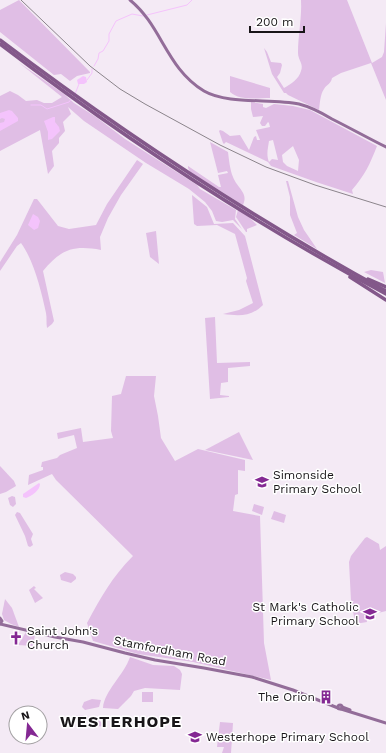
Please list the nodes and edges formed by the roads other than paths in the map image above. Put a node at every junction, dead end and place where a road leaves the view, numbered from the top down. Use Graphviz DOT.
graph roads {
  1 [pos="130,0"];
  2 [pos="0,40"];
  3 [pos="0,44"];
  4 [pos="386,147"];
  5 [pos="333,263"];
  6 [pos="386,287"];
  7 [pos="386,291"];
  8 [pos="386,294"];
  9 [pos="386,300"];
  10 [pos="0,622"];
  11 [pos="340,707"];
  12 [pos="386,722"];
  1 -- 4 [label="main road"];
  2 -- 5 [label="highway"];
  3 -- 5 [label="highway"];
  5 -- 6 [label="highway"];
  5 -- 7 [label="highway"];
  5 -- 8 [label="highway"];
  5 -- 9 [label="highway"];
  10 -- 11 [label="main road, Stamfordham Road"];
  11 -- 12 [label="main road, Stamfordham Road"];
  11 -- 12 [label="main road, Stamfordham Road"];
}
